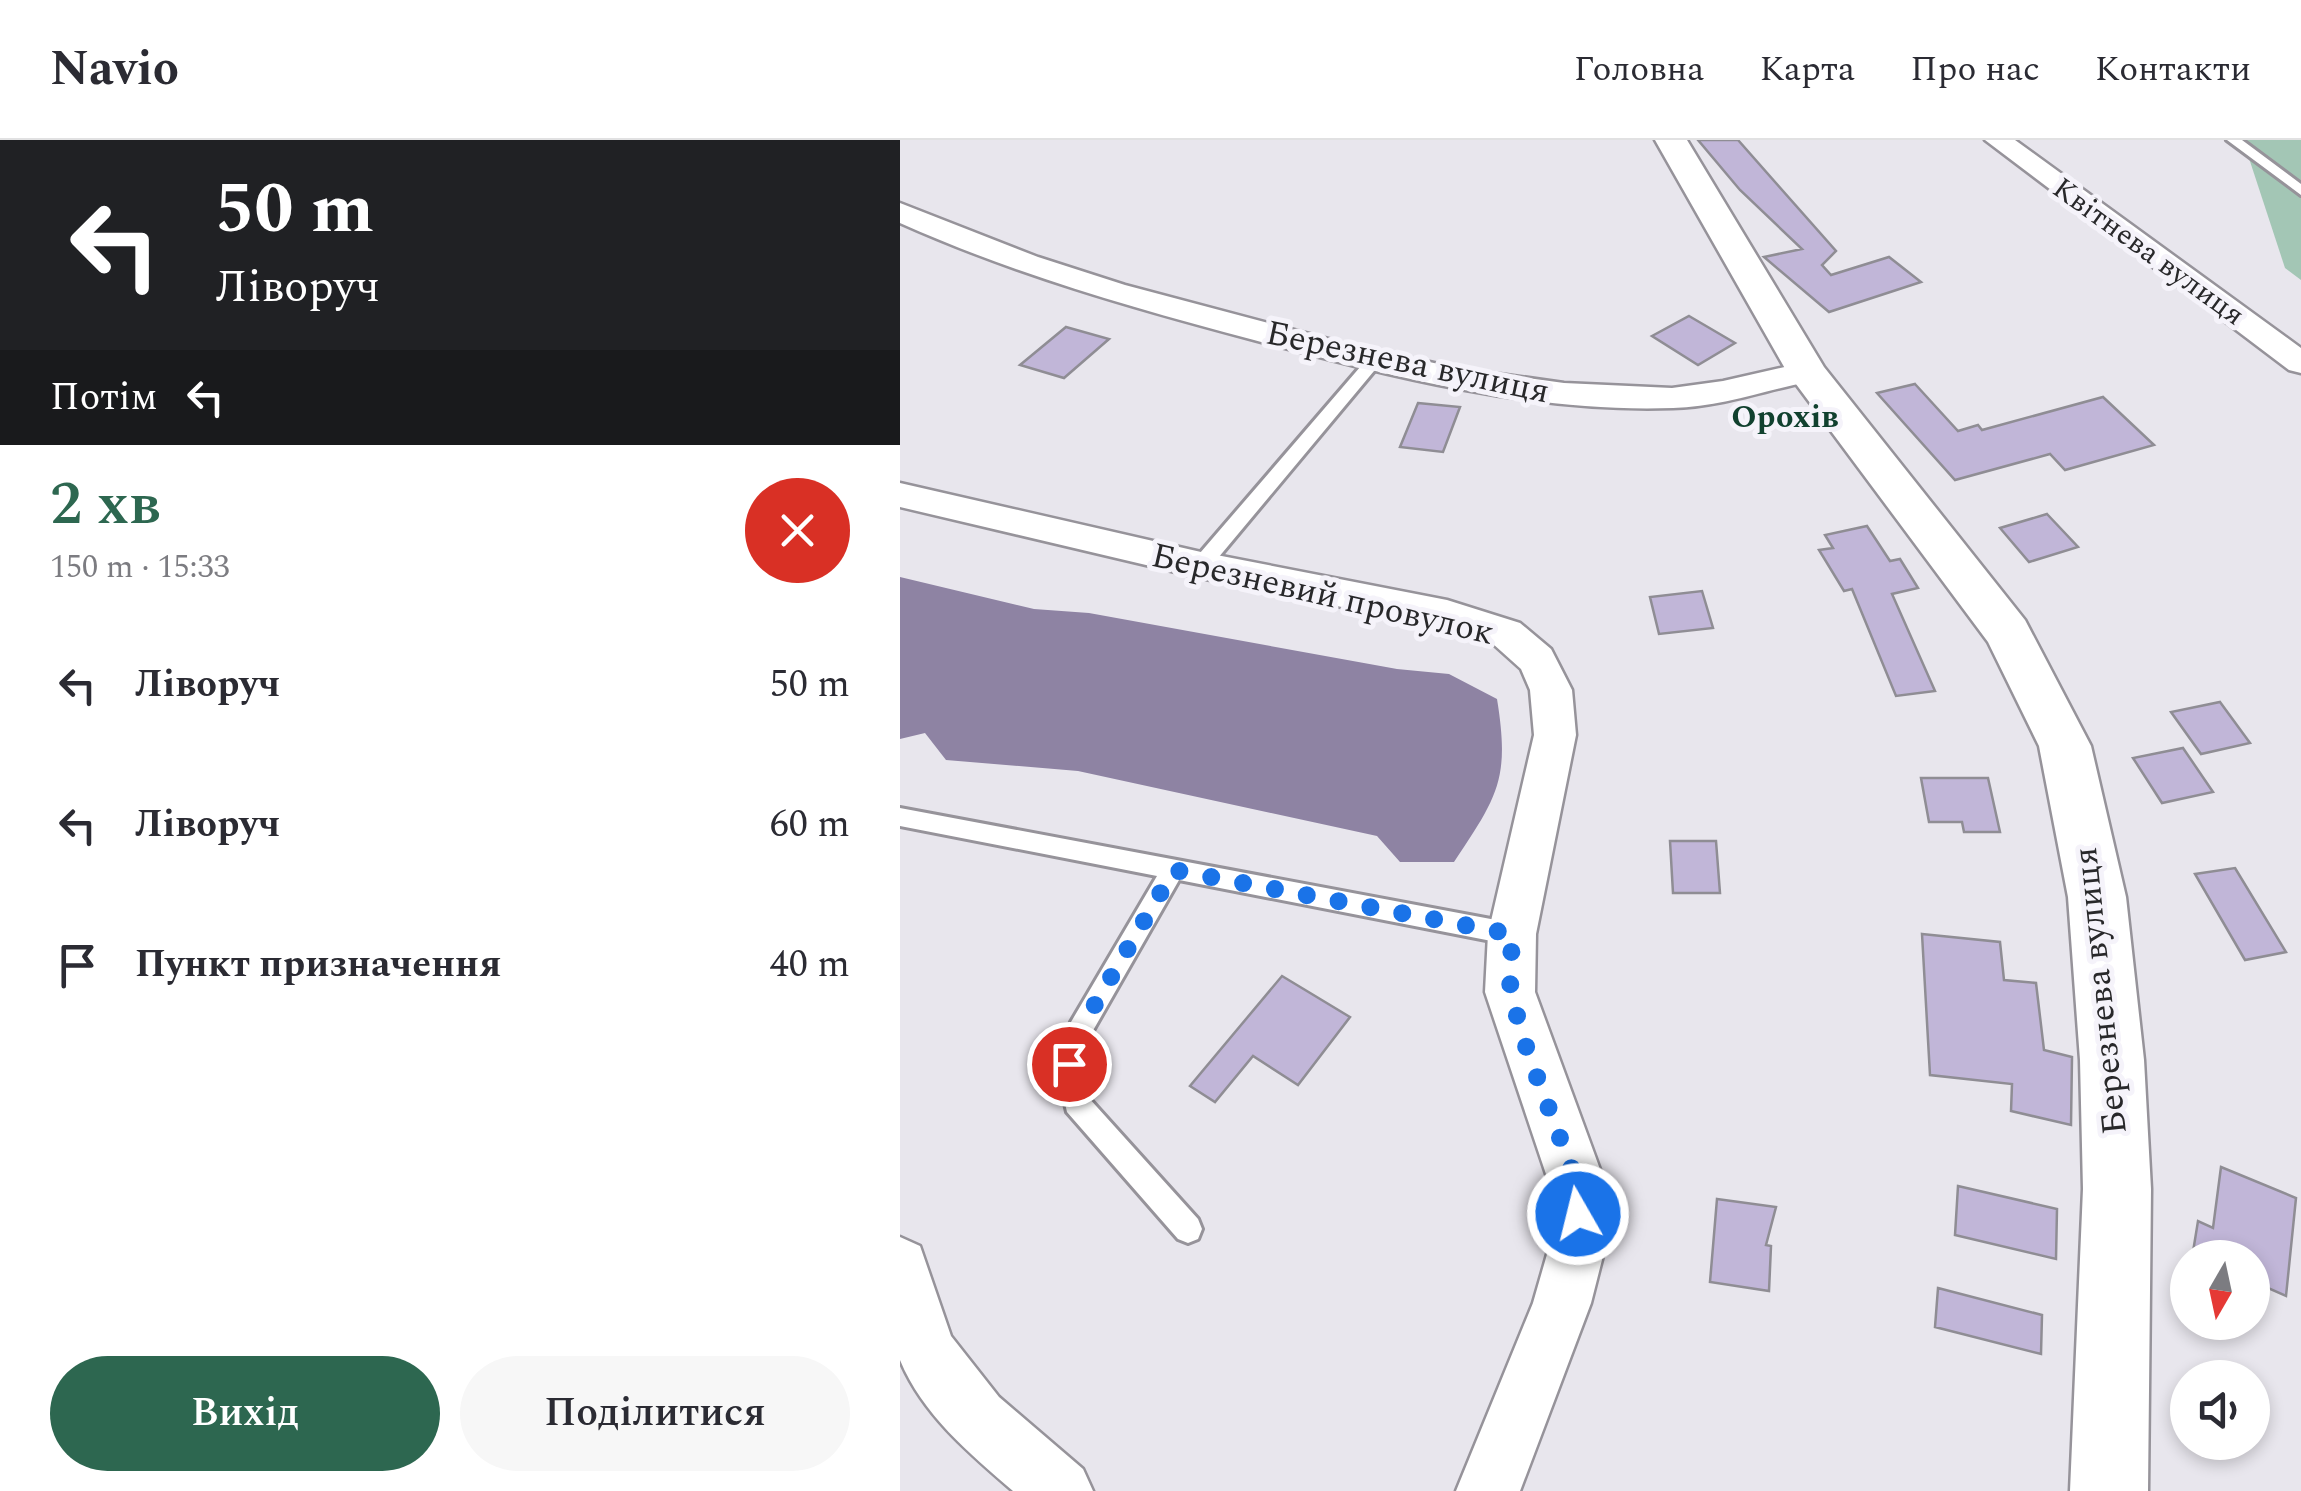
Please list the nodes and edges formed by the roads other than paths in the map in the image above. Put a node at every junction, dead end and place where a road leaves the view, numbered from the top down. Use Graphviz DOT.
graph roads {
  1 [pos="1670,140"];
  2 [pos="1998,140"];
  3 [pos="2234,140"];
  4 [pos="2301,191"];
  5 [pos="900,212"];
  6 [pos="1373,362"];
  7 [pos="2301,363"];
  8 [pos="1807,372"];
  9 [pos="900,496"];
  10 [pos="1201,565"];
  11 [pos="907,821"];
  12 [pos="1174,870"];
  13 [pos="1512,934"];
  14 [pos="1188,1229"];
  15 [pos="900,1266"];
  16 [pos="1061,1491"];
  17 [pos="1488,1491"];
  18 [pos="2109,1491"];
  1 -- 8 [label="street"];
  2 -- 7 [label="street, Квітнева вулиця"];
  3 -- 4 [label="lane"];
  5 -- 6 [label="street, Березнева вулиця"];
  6 -- 8 [label="street, Березнева вулиця"];
  6 -- 10 [label="lane"];
  8 -- 18 [label="street, Березнева вулиця"];
  9 -- 10 [label="street, Березневий провулок"];
  10 -- 13 [label="street, Березневий провулок"];
  11 -- 12 [label="lane"];
  12 -- 13 [label="lane"];
  12 -- 14 [label="lane"];
  13 -- 17 [label="street, Березневий провулок"];
  15 -- 16 [label="street"];
}
